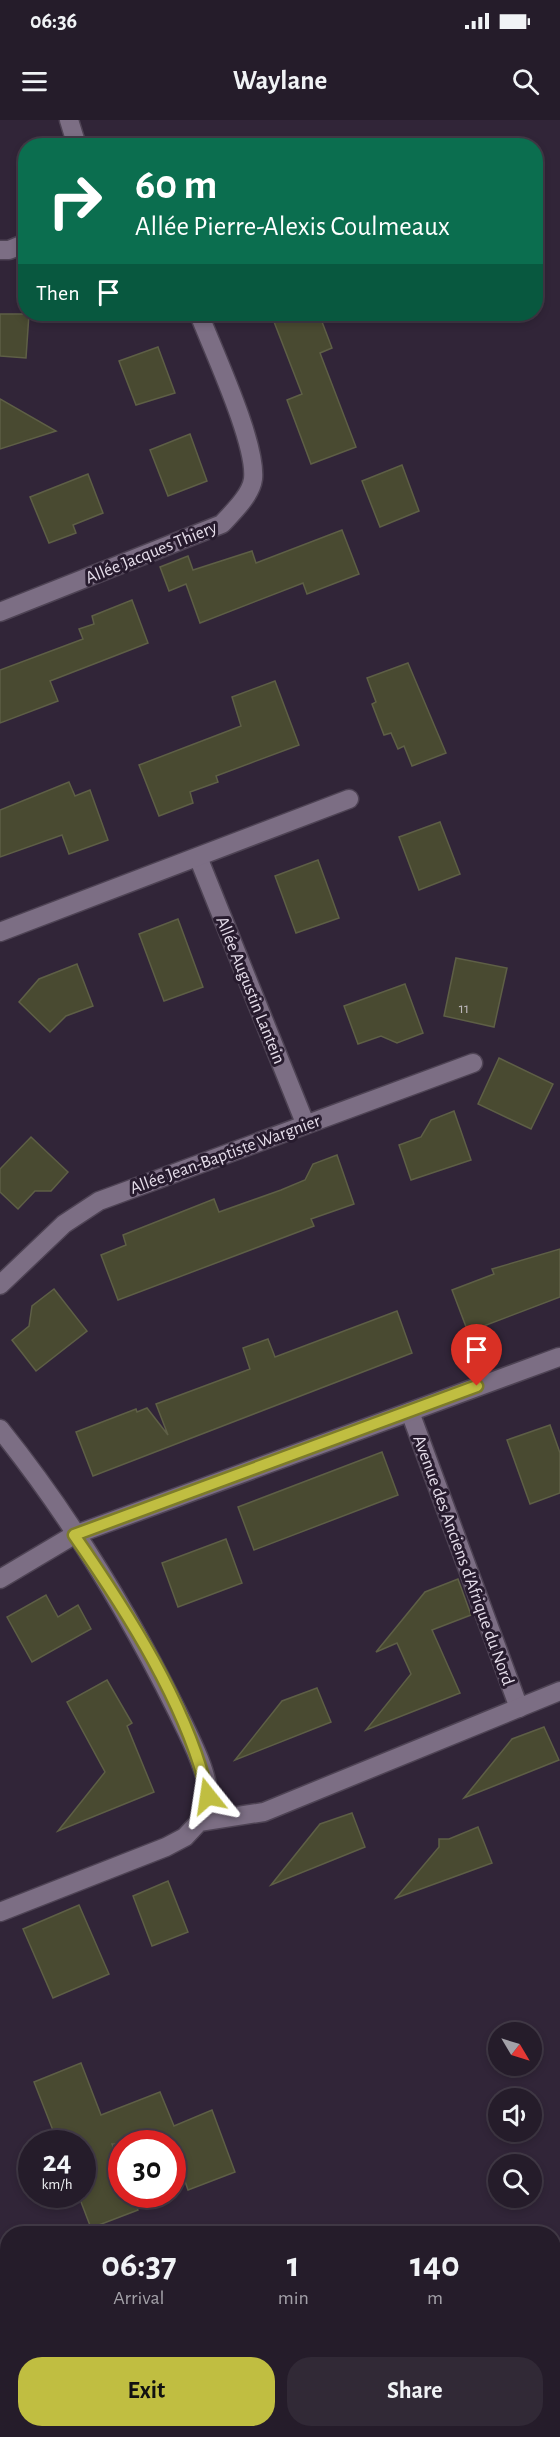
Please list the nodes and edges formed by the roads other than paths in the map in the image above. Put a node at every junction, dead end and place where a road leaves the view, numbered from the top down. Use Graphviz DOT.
graph roads {
  1 [pos="69,120"];
  2 [pos="75,138"];
  3 [pos="18,245"];
  4 [pos="0,250"];
  5 [pos="202,321"];
  6 [pos="0,612"];
  7 [pos="349,799"];
  8 [pos="198,857"];
  9 [pos="0,932"];
  10 [pos="472,1063"];
  11 [pos="305,1123"];
  12 [pos="0,1284"];
  13 [pos="559,1357"];
  14 [pos="410,1412"];
  15 [pos="0,1429"];
  16 [pos="74,1535"];
  17 [pos="0,1579"];
  18 [pos="560,1691"];
  19 [pos="519,1708"];
  20 [pos="200,1822"];
  21 [pos="0,1912"];
  1 -- 2 [label="street"];
  3 -- 4 [label="street"];
  5 -- 6 [label="street, Allée Jacques Thiery"];
  7 -- 8 [label="street"];
  8 -- 9 [label="street"];
  8 -- 11 [label="street, Allée Augustin Lantein"];
  10 -- 11 [label="street, Allée Jean-Baptiste Wargnier"];
  11 -- 12 [label="street, Allée Jean-Baptiste Wargnier"];
  13 -- 14 [label="street"];
  14 -- 16 [label="street"];
  14 -- 19 [label="street, Avenue des Anciens d'Afrique du Nord"];
  15 -- 16 [label="street"];
  16 -- 17 [label="street"];
  16 -- 20 [label="street"];
  18 -- 19 [label="street, Avenue des Anciens d'Afrique du Nord"];
  19 -- 20 [label="street, Avenue des Anciens d'Afrique du Nord"];
  20 -- 21 [label="street"];
}
